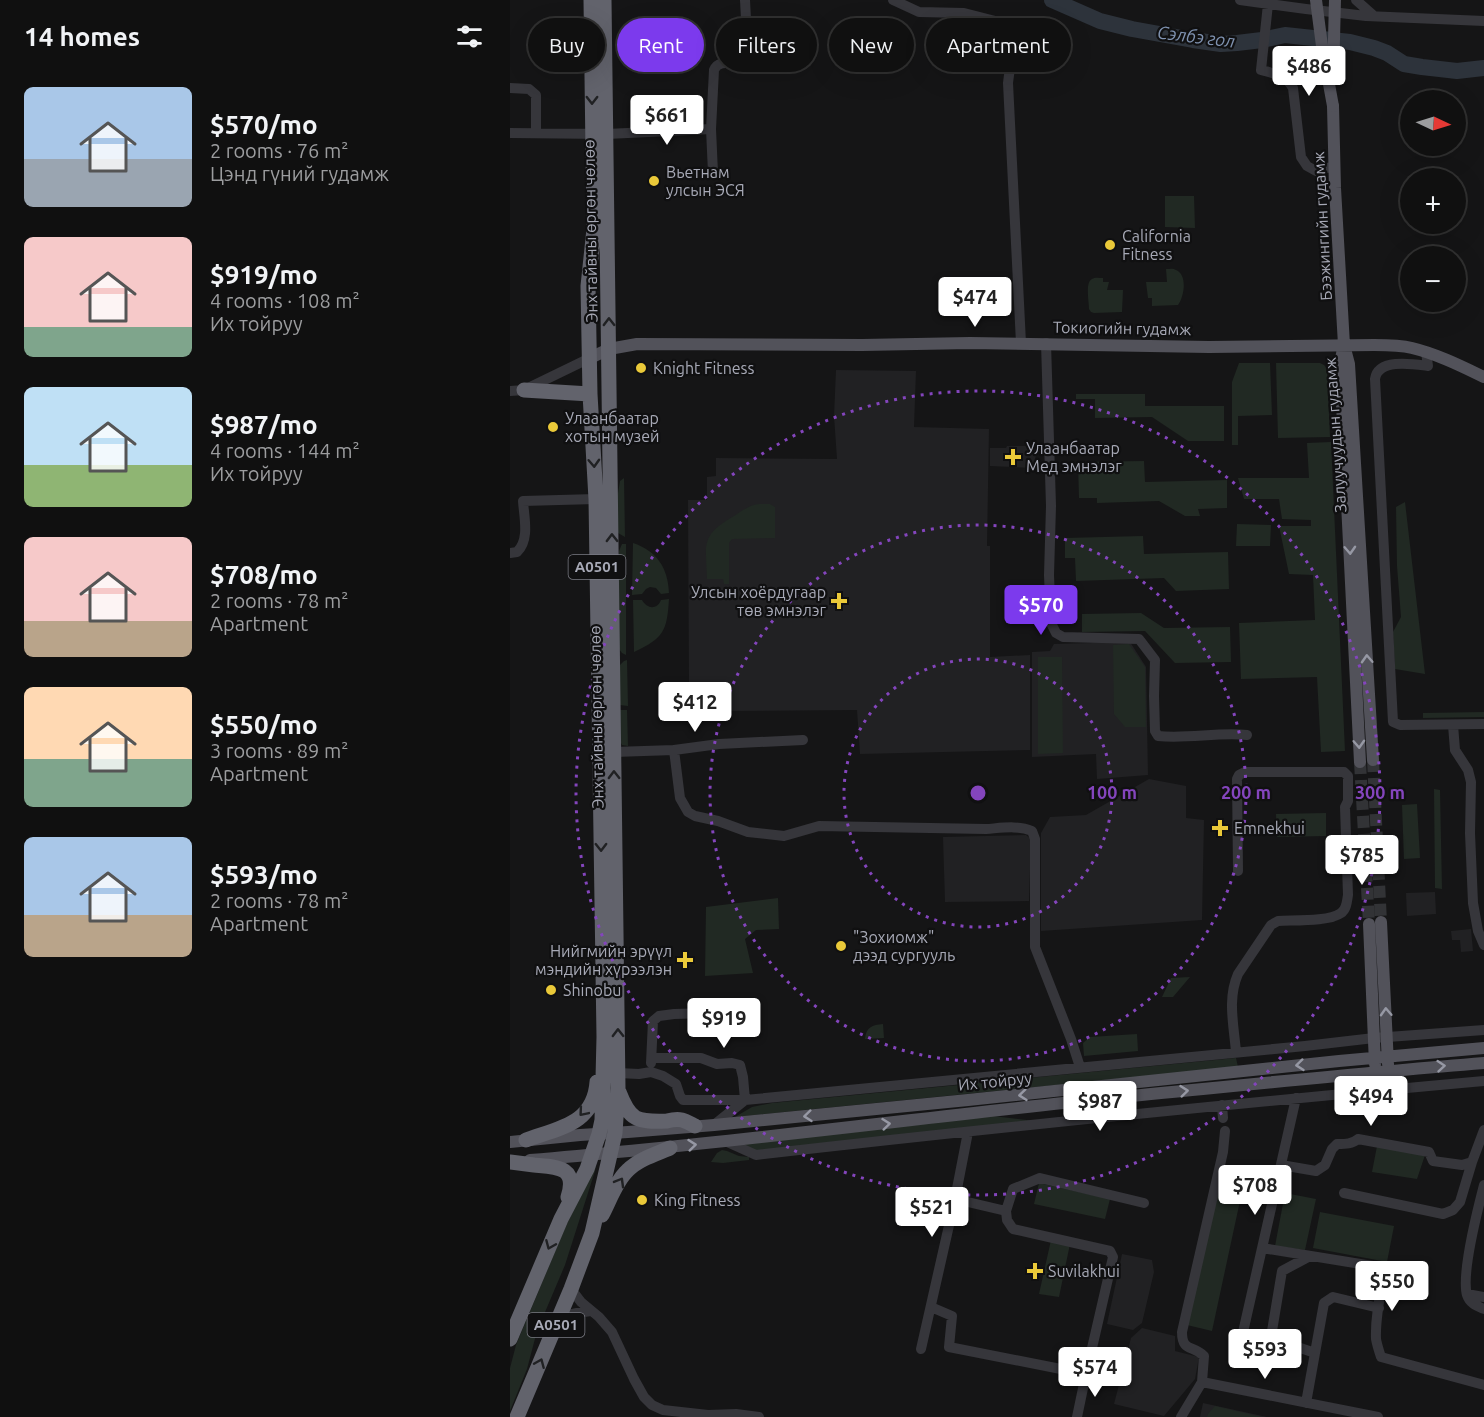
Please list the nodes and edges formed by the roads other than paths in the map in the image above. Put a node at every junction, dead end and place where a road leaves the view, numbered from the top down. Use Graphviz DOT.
graph roads {
  1 [pos="591,0"];
  2 [pos="604,0"];
  3 [pos="745,0"];
  4 [pos="893,0"];
  5 [pos="1240,0"];
  6 [pos="1316,0"];
  7 [pos="1335,0"];
  8 [pos="1356,0"];
  9 [pos="1267,9"];
  10 [pos="1374,16"];
  11 [pos="1484,21"];
  12 [pos="510,88"];
  13 [pos="1333,106"];
  14 [pos="711,129"];
  15 [pos="510,133"];
  16 [pos="536,133"];
  17 [pos="599,134"];
  18 [pos="1334,167"];
  19 [pos="713,173"];
  20 [pos="1021,343"];
  21 [pos="1046,343"];
  22 [pos="1344,345"];
  23 [pos="609,349"];
  24 [pos="1426,352"];
  25 [pos="590,358"];
  26 [pos="1484,377"];
  27 [pos="517,390"];
  28 [pos="590,394"];
  29 [pos="596,499"];
  30 [pos="510,552"];
  31 [pos="1484,724"];
  32 [pos="1453,725"];
  33 [pos="1247,735"];
  34 [pos="803,740"];
  35 [pos="675,750"];
  36 [pos="614,752"];
  37 [pos="1367,760"];
  38 [pos="1238,871"];
  39 [pos="1484,945"];
  40 [pos="750,1011"];
  41 [pos="1484,1030"];
  42 [pos="604,1037"];
  43 [pos="1387,1037"];
  44 [pos="1374,1038"];
  45 [pos="1484,1048"];
  46 [pos="1236,1052"];
  47 [pos="1388,1056"];
  48 [pos="652,1058"];
  49 [pos="1374,1058"];
  50 [pos="1484,1063"];
  51 [pos="1080,1067"];
  52 [pos="1389,1071"];
  53 [pos="651,1072"];
  54 [pos="1375,1072"];
  55 [pos="618,1080"];
  56 [pos="1484,1081"];
  57 [pos="1296,1098"];
  58 [pos="745,1100"];
  59 [pos="1222,1106"];
  60 [pos="1223,1118"];
  61 [pos="714,1125"];
  62 [pos="695,1126"];
  63 [pos="1484,1130"];
  64 [pos="1225,1131"];
  65 [pos="968,1132"];
  66 [pos="607,1134"];
  67 [pos="526,1140"];
  68 [pos="725,1141"];
  69 [pos="510,1142"];
  70 [pos="670,1148"];
  71 [pos="611,1153"];
  72 [pos="592,1154"];
  73 [pos="510,1162"];
  74 [pos="1472,1162"];
  75 [pos="1281,1165"];
  76 [pos="1484,1185"];
  77 [pos="1344,1193"];
  78 [pos="955,1199"];
  79 [pos="1144,1203"];
  80 [pos="1006,1211"];
  81 [pos="561,1219"];
  82 [pos="592,1233"];
  83 [pos="1262,1248"];
  84 [pos="1311,1256"];
  85 [pos="571,1289"];
  86 [pos="1467,1294"];
  87 [pos="1484,1297"];
  88 [pos="932,1306"];
  89 [pos="1378,1308"];
  90 [pos="1484,1309"];
  91 [pos="591,1311"];
  92 [pos="559,1317"];
  93 [pos="510,1339"];
  94 [pos="1241,1341"];
  95 [pos="921,1349"];
  96 [pos="1315,1353"];
  97 [pos="1086,1374"];
  98 [pos="1202,1383"];
  99 [pos="1484,1385"];
  100 [pos="1306,1403"];
  101 [pos="736,1415"];
  102 [pos="517,1417"];
  103 [pos="759,1417"];
  104 [pos="1077,1417"];
  105 [pos="1181,1417"];
  106 [pos="1378,1417"];
  1 -- 17 [label="highway, Энх тайвны өргөн чөлөө / A0501, one-way"];
  2 -- 17 [label="highway, Энх тайвны өргөн чөлөө / A0501"];
  3 -- 14 [label="street"];
  4 -- 20 [label="street"];
  5 -- 9 [label="street"];
  6 -- 13 [label="main road, Бээжингийн гудамж, bridge"];
  7 -- 13 [label="main road, Бээжингийн гудамж, bridge"];
  8 -- 10 [label="street"];
  9 -- 10 [label="street"];
  9 -- 18 [label="street"];
  10 -- 11 [label="street"];
  12 -- 16 [label="street"];
  13 -- 18 [label="main road, Бээжингийн гудамж"];
  14 -- 17 [label="street"];
  14 -- 19 [label="street"];
  15 -- 16 [label="street"];
  16 -- 17 [label="street"];
  23 -- 17 [label="highway, Энх тайвны өргөн чөлөө / A0501, one-way"];
  17 -- 25 [label="highway, Энх тайвны өргөн чөлөө / A0501"];
  18 -- 22 [label="main road, Бээжингийн гудамж"];
  20 -- 21 [label="main road, Токиогийн гудамж"];
  20 -- 23 [label="main road, Токиогийн гудамж"];
  21 -- 22 [label="main road, Токиогийн гудамж"];
  21 -- 33 [label="street"];
  22 -- 24 [label="main road, Токиогийн гудамж"];
  22 -- 37 [label="main road, Залуучуудын гудамж"];
  23 -- 25 [label="main road, Токиогийн гудамж"];
  36 -- 23 [label="highway, Энх тайвны өргөн чөлөө / A0501, one-way"];
  24 -- 26 [label="main road, Токиогийн гудамж"];
  24 -- 32 [label="street"];
  25 -- 27 [label="street"];
  25 -- 28 [label="highway, Энх тайвны өргөн чөлөө / A0501"];
  27 -- 28 [label="highway"];
  28 -- 29 [label="highway, Энх тайвны өргөн чөлөө / A0501, one-way"];
  29 -- 30 [label="street"];
  29 -- 42 [label="highway, Энх тайвны өргөн чөлөө / A0501, one-way"];
  31 -- 32 [label="street"];
  32 -- 39 [label="street"];
  34 -- 35 [label="street"];
  35 -- 36 [label="street"];
  35 -- 51 [label="street"];
  55 -- 36 [label="highway, Энх тайвны өргөн чөлөө / A0501, one-way"];
  38 -- 46 [label="street"];
  40 -- 48 [label="street"];
  41 -- 43 [label="street"];
  42 -- 66 [label="highway, Энх тайвны өргөн чөлөө / A0501"];
  42 -- 67 [label="highway, one-way"];
  43 -- 44 [label="street"];
  43 -- 44 [label="main road, one-way"];
  43 -- 47 [label="main road"];
  44 -- 46 [label="street"];
  44 -- 49 [label="main road"];
  45 -- 47 [label="main road, Их тойруу"];
  46 -- 51 [label="street"];
  47 -- 49 [label="main road, Их тойруу"];
  47 -- 52 [label="main road"];
  48 -- 53 [label="street"];
  48 -- 58 [label="street"];
  49 -- 54 [label="main road"];
  49 -- 61 [label="main road, Их тойруу, one-way"];
  52 -- 50 [label="main road, Их тойруу, one-way"];
  51 -- 58 [label="street"];
  52 -- 54 [label="main road, Их тойруу"];
  53 -- 55 [label="street"];
  53 -- 58 [label="street"];
  68 -- 54 [label="main road, Их тойруу, one-way"];
  55 -- 62 [label="highway"];
  55 -- 66 [label="highway, Энх тайвны өргөн чөлөө / A0501"];
  56 -- 57 [label="street"];
  57 -- 59 [label="street"];
  57 -- 75 [label="street"];
  58 -- 61 [label="street"];
  59 -- 60 [label="street"];
  59 -- 65 [label="street"];
  61 -- 62 [label="main road, Их тойруу"];
  62 -- 66 [label="main road, Их тойруу"];
  63 -- 74 [label="street"];
  64 -- 98 [label="street"];
  65 -- 68 [label="street"];
  65 -- 78 [label="street"];
  66 -- 67 [label="main road, Их тойруу"];
  66 -- 71 [label="highway, Энх тайвны өргөн чөлөө / A0501"];
  66 -- 72 [label="highway, Энх тайвны өргөн чөлөө / A0501"];
  67 -- 69 [label="main road, Их тойруу"];
  70 -- 68 [label="main road, Их тойруу, one-way"];
  70 -- 71 [label="main road, Их тойруу"];
  82 -- 70 [label="highway, one-way"];
  71 -- 72 [label="main road, Их тойруу"];
  71 -- 82 [label="highway, Энх тайвны өргөн чөлөө / A0501"];
  72 -- 73 [label="main road, Их тойруу"];
  72 -- 81 [label="highway, Энх тайвны өргөн чөлөө / A0501"];
  73 -- 81 [label="highway"];
  74 -- 75 [label="street"];
  74 -- 77 [label="street"];
  75 -- 83 [label="street"];
  76 -- 86 [label="street"];
  78 -- 80 [label="street"];
  78 -- 88 [label="street"];
  79 -- 80 [label="street"];
  80 -- 97 [label="street"];
  81 -- 93 [label="highway, Энх тайвны өргөн чөлөө / A0501, one-way"];
  82 -- 85 [label="highway, Энх тайвны өргөн чөлөө / A0501"];
  83 -- 84 [label="street"];
  83 -- 94 [label="street"];
  84 -- 89 [label="street"];
  84 -- 96 [label="street"];
  85 -- 91 [label="street"];
  85 -- 92 [label="highway, Энх тайвны өргөн чөлөө / A0501"];
  86 -- 87 [label="street"];
  86 -- 90 [label="street"];
  88 -- 95 [label="street"];
  88 -- 97 [label="street"];
  89 -- 96 [label="street"];
  89 -- 99 [label="street"];
  91 -- 92 [label="street"];
  91 -- 101 [label="street"];
  102 -- 92 [label="highway, Энх тайвны өргөн чөлөө / A0501, one-way"];
  96 -- 100 [label="street"];
  97 -- 104 [label="street"];
  98 -- 100 [label="street"];
  98 -- 105 [label="street"];
  100 -- 106 [label="street"];
  101 -- 103 [label="street"];
}
